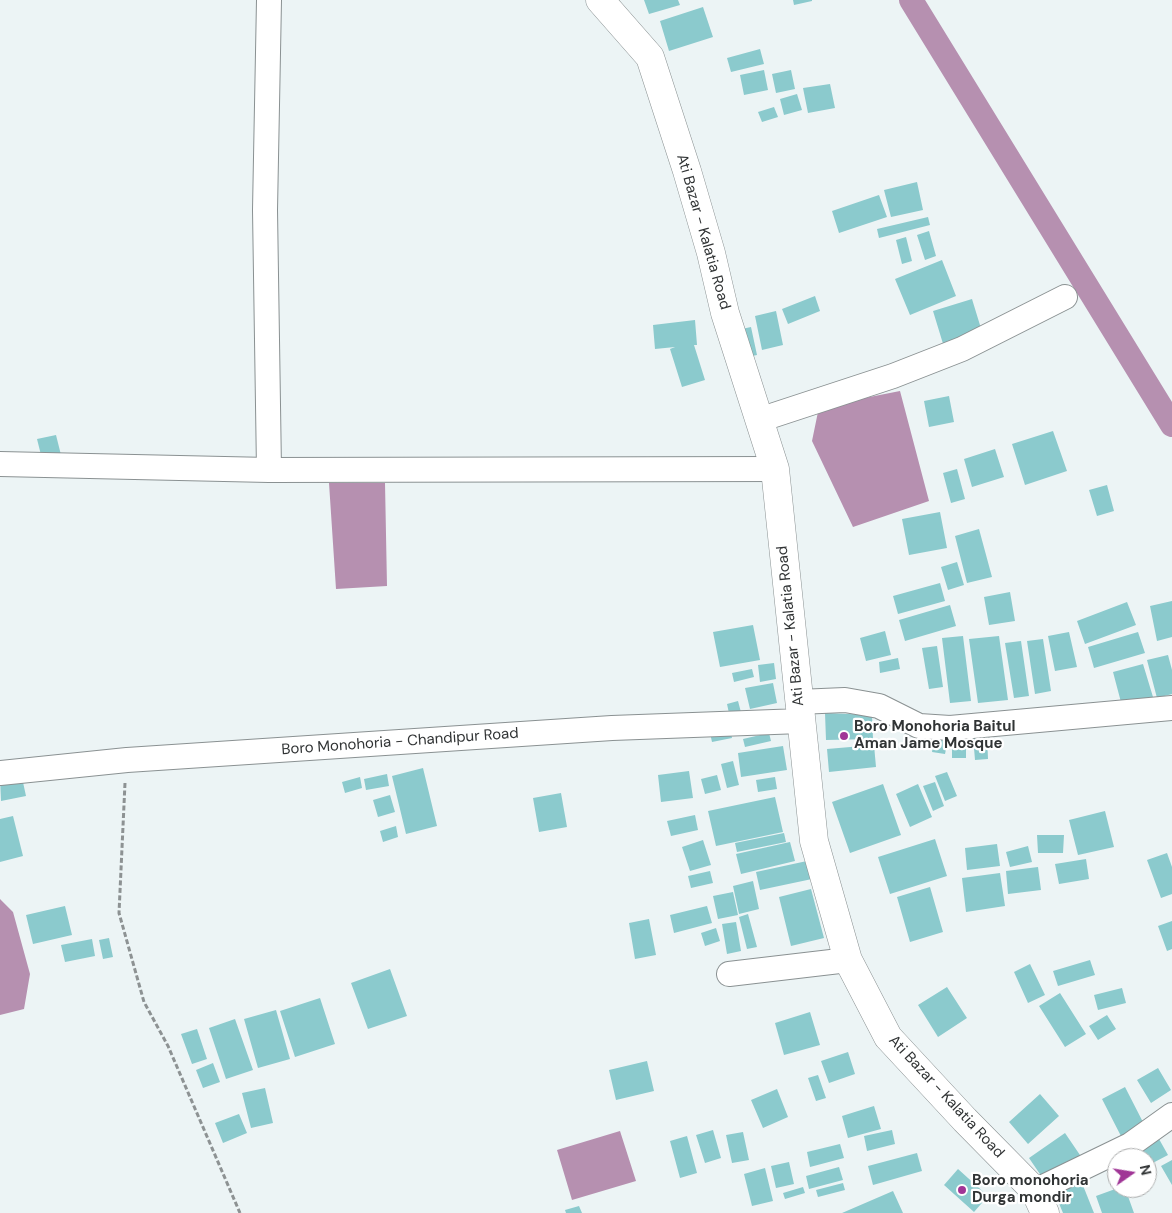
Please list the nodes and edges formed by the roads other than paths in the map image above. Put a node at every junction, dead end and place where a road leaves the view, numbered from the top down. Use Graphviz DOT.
graph roads {
  1 [pos="269,0"];
  2 [pos="600,0"];
  3 [pos="1065,297"];
  4 [pos="759,420"];
  5 [pos="0,464"];
  6 [pos="269,470"];
  7 [pos="775,470"];
  8 [pos="1172,708"];
  9 [pos="799,711"];
  10 [pos="0,772"];
  11 [pos="848,960"];
  12 [pos="729,974"];
  13 [pos="1172,1115"];
  14 [pos="1040,1202"];
  1 -- 6 [label="street"];
  2 -- 4 [label="main road, Ati Bazar - Kalatia Road"];
  3 -- 4 [label="street"];
  4 -- 7 [label="main road, Ati Bazar - Kalatia Road"];
  5 -- 6 [label="street"];
  6 -- 7 [label="street"];
  7 -- 9 [label="main road, Ati Bazar - Kalatia Road"];
  8 -- 9 [label="street, Boro Monohoria - Chandipur Road"];
  9 -- 10 [label="street, Boro Monohoria - Chandipur Road"];
  9 -- 11 [label="main road, Ati Bazar - Kalatia Road"];
  11 -- 12 [label="street"];
  11 -- 14 [label="main road, Ati Bazar - Kalatia Road"];
  13 -- 14 [label="street"];
}
